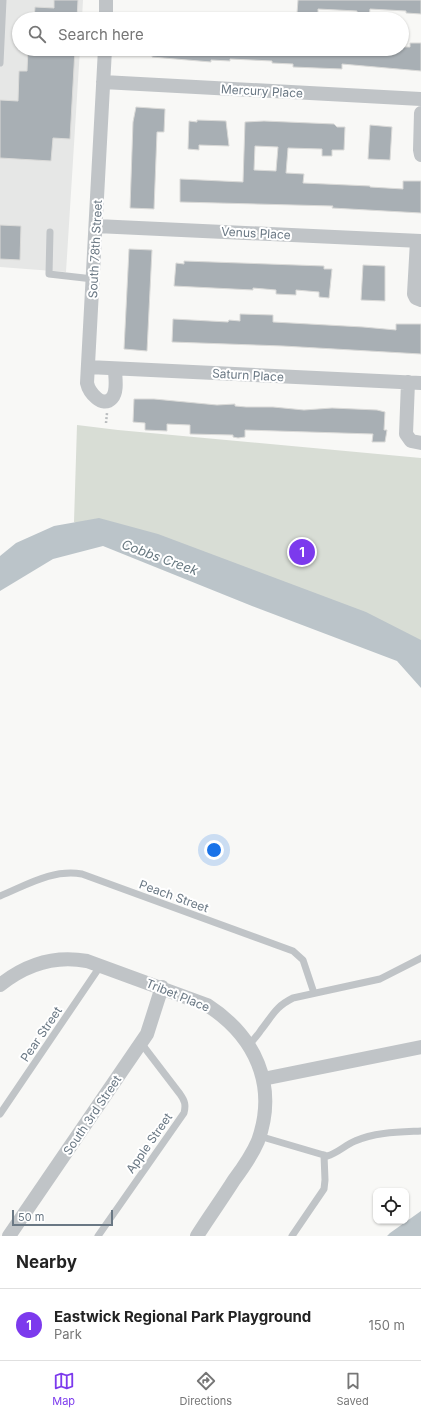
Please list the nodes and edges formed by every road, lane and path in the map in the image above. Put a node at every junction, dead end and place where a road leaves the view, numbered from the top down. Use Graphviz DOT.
graph roads {
  1 [pos="4,0"];
  2 [pos="106,0"];
  3 [pos="106,12"];
  4 [pos="105,56"];
  5 [pos="0,63"];
  6 [pos="103,82"];
  7 [pos="421,99"];
  8 [pos="421,113"];
  9 [pos="421,155"];
  10 [pos="96,226"];
  11 [pos="50,232"];
  12 [pos="419,241"];
  13 [pos="93,279"];
  14 [pos="421,300"];
  15 [pos="88,367"];
  16 [pos="115,369"];
  17 [pos="414,382"];
  18 [pos="421,443"];
  19 [pos="0,896"];
  20 [pos="421,958"];
  21 [pos="101,966"];
  22 [pos="0,985"];
  23 [pos="162,987"];
  24 [pos="314,993"];
  25 [pos="141,1043"];
  26 [pos="249,1045"];
  27 [pos="421,1047"];
  28 [pos="263,1079"];
  29 [pos="0,1114"];
  30 [pos="421,1131"];
  31 [pos="259,1136"];
  32 [pos="324,1155"];
  33 [pos="9,1236"];
  34 [pos="98,1236"];
  35 [pos="197,1236"];
  36 [pos="292,1236"];
  1 -- 5 [label="lane"];
  2 -- 3 [label="street"];
  4 -- 6 [label="street, South 78th Street"];
  6 -- 7 [label="street, Mercury Place"];
  6 -- 10 [label="street, South 78th Street"];
  8 -- 9 [label="street"];
  10 -- 12 [label="street, Venus Place"];
  10 -- 13 [label="street, South 78th Street"];
  11 -- 13 [label="lane"];
  12 -- 14 [label="street, Venus Place"];
  13 -- 15 [label="street, South 78th Street"];
  15 -- 16 [label="street, Saturn Place"];
  15 -- 16 [label="street, South 78th Street"];
  16 -- 17 [label="street, Saturn Place"];
  17 -- 18 [label="street, Saturn Place"];
  19 -- 24 [label="lane, Peach Street"];
  20 -- 24 [label="lane"];
  21 -- 22 [label="street, Tribet Place"];
  21 -- 23 [label="street, Tribet Place"];
  21 -- 29 [label="lane, Pear Street"];
  23 -- 25 [label="street, South 3rd Street"];
  23 -- 26 [label="street, Tribet Place"];
  24 -- 26 [label="lane"];
  25 -- 33 [label="street, South 3rd Street"];
  25 -- 34 [label="lane, Apple Street"];
  26 -- 28 [label="street, Tribet Place"];
  27 -- 28 [label="street"];
  28 -- 31 [label="street, Tribet Place"];
  30 -- 32 [label="lane"];
  31 -- 32 [label="lane"];
  31 -- 35 [label="street, Tribet Place"];
  32 -- 36 [label="lane"];
}
